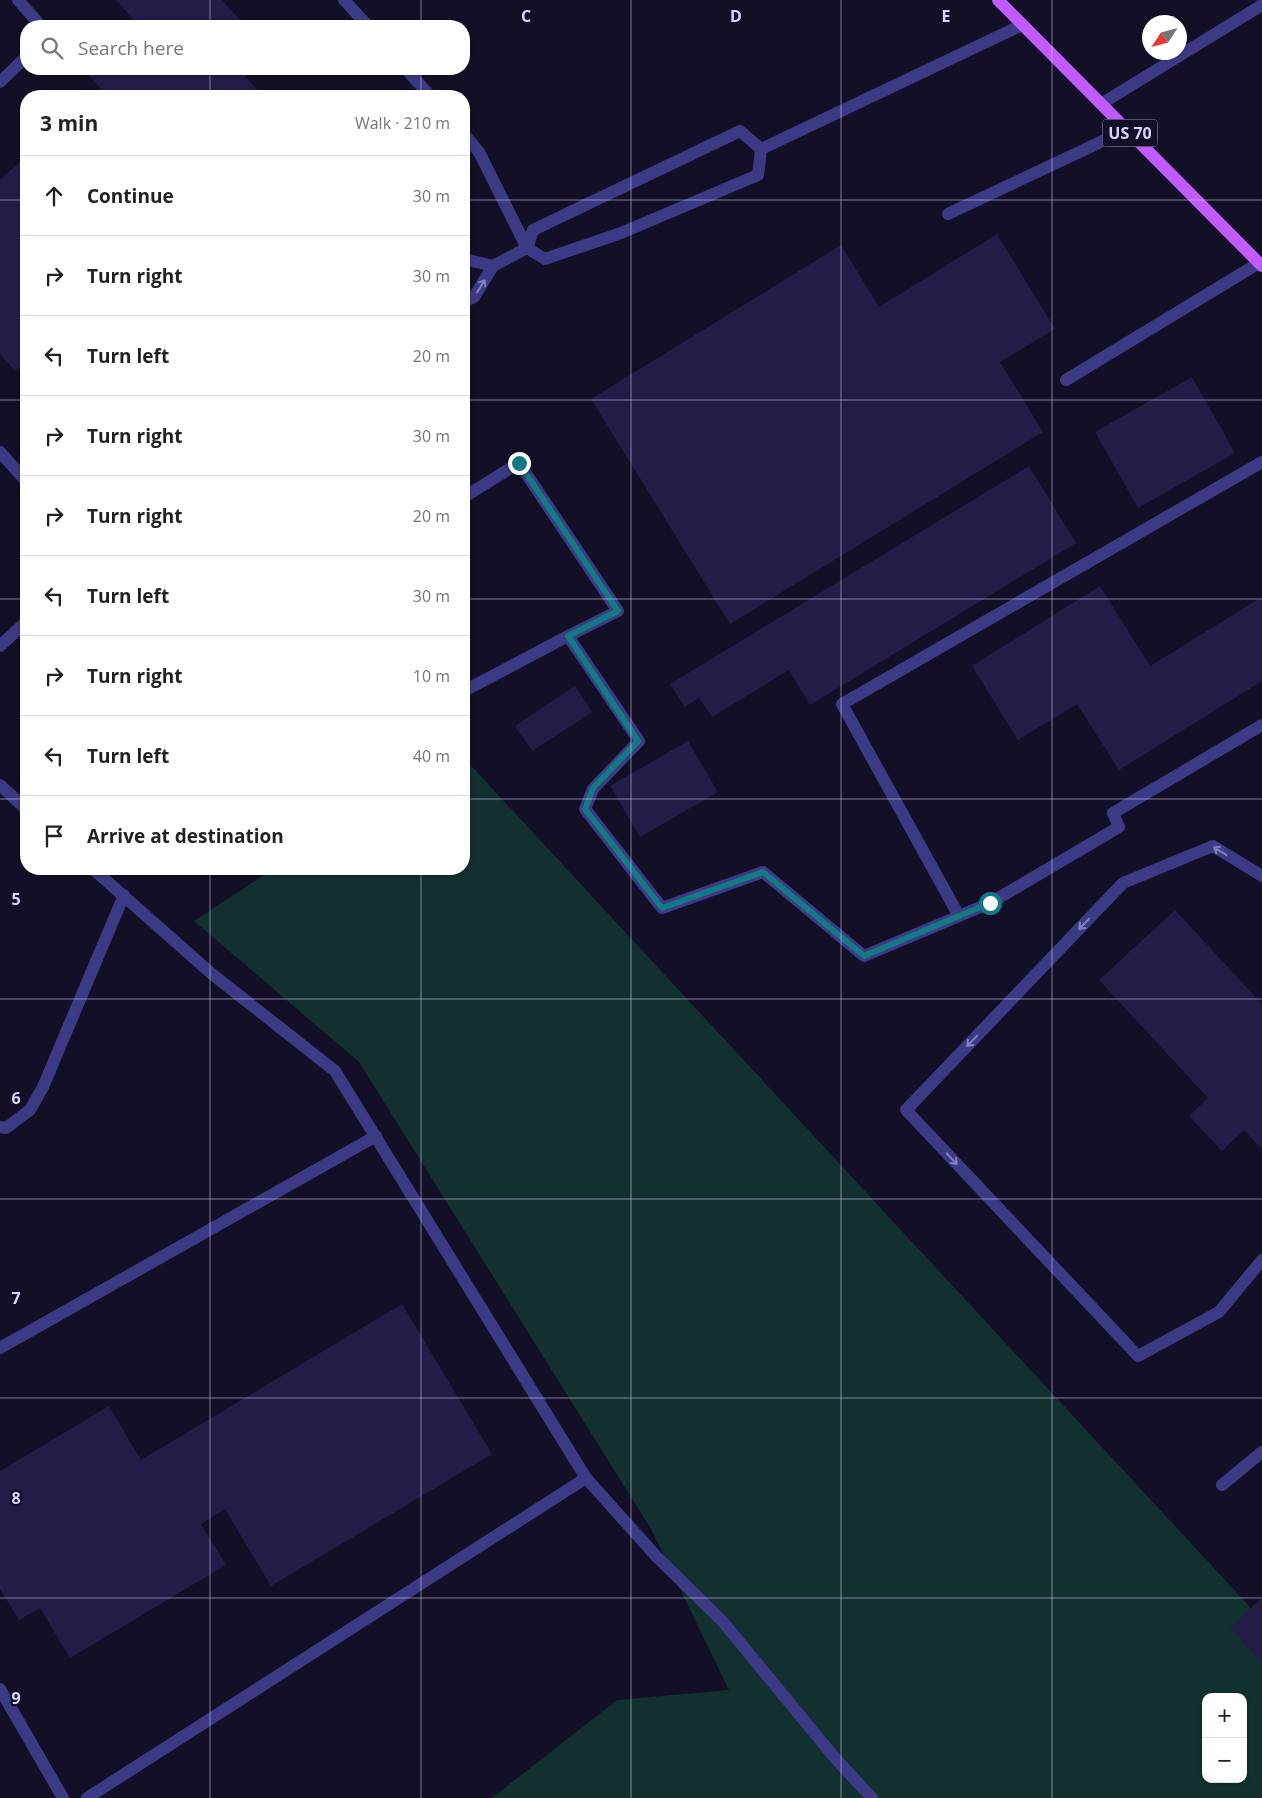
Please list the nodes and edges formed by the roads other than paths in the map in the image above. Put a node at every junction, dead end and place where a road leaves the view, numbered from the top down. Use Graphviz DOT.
graph roads {
  1 [pos="18,0"];
  2 [pos="344,0"];
  3 [pos="998,0"];
  4 [pos="1262,5"];
  5 [pos="36,20"];
  6 [pos="362,20"];
  7 [pos="1022,25"];
  8 [pos="20,63"];
  9 [pos="411,75"];
  10 [pos="0,82"];
  11 [pos="425,90"];
  12 [pos="1101,104"];
  13 [pos="1126,130"];
  14 [pos="470,141"];
  15 [pos="761,149"];
  16 [pos="948,214"];
  17 [pos="527,248"];
  18 [pos="470,260"];
  19 [pos="1260,265"];
  20 [pos="493,266"];
  21 [pos="470,299"];
  22 [pos="1066,380"];
  23 [pos="0,452"];
  24 [pos="1262,462"];
  25 [pos="20,474"];
  26 [pos="470,493"];
  27 [pos="20,628"];
  28 [pos="568,636"];
  29 [pos="0,646"];
  30 [pos="470,688"];
  31 [pos="1262,725"];
  32 [pos="0,785"];
  33 [pos="20,803"];
  34 [pos="100,875"];
  35 [pos="1262,876"];
  36 [pos="124,895"];
  37 [pos="959,916"];
  38 [pos="0,1127"];
  39 [pos="376,1136"];
  40 [pos="1262,1260"];
  41 [pos="0,1348"];
  42 [pos="1262,1452"];
  43 [pos="586,1478"];
  44 [pos="1222,1485"];
  45 [pos="0,1689"];
  46 [pos="63,1798"];
  47 [pos="87,1798"];
  48 [pos="872,1798"];
  1 -- 5 [label="lane"];
  2 -- 6 [label="lane"];
  3 -- 7 [label="main road, US 70"];
  4 -- 12 [label="lane"];
  7 -- 12 [label="main road, US 70"];
  7 -- 15 [label="lane"];
  8 -- 10 [label="lane"];
  9 -- 11 [label="lane"];
  12 -- 13 [label="main road, US 70"];
  13 -- 16 [label="lane"];
  13 -- 19 [label="main road, US 70"];
  14 -- 17 [label="lane"];
  15 -- 17 [label="lane"];
  15 -- 17 [label="lane"];
  17 -- 20 [label="lane"];
  18 -- 20 [label="lane"];
  19 -- 22 [label="lane"];
  21 -- 20 [label="lane, one-way"];
  23 -- 25 [label="lane"];
  24 -- 37 [label="lane"];
  26 -- 28 [label="lane"];
  27 -- 29 [label="lane"];
  28 -- 30 [label="lane"];
  28 -- 37 [label="lane"];
  31 -- 37 [label="lane"];
  32 -- 33 [label="lane"];
  34 -- 36 [label="lane"];
  35 -- 40 [label="lane, one-way"];
  36 -- 38 [label="lane"];
  36 -- 39 [label="lane"];
  39 -- 41 [label="lane"];
  39 -- 43 [label="lane"];
  42 -- 44 [label="lane"];
  43 -- 47 [label="lane"];
  43 -- 48 [label="lane"];
  45 -- 46 [label="lane"];
}
